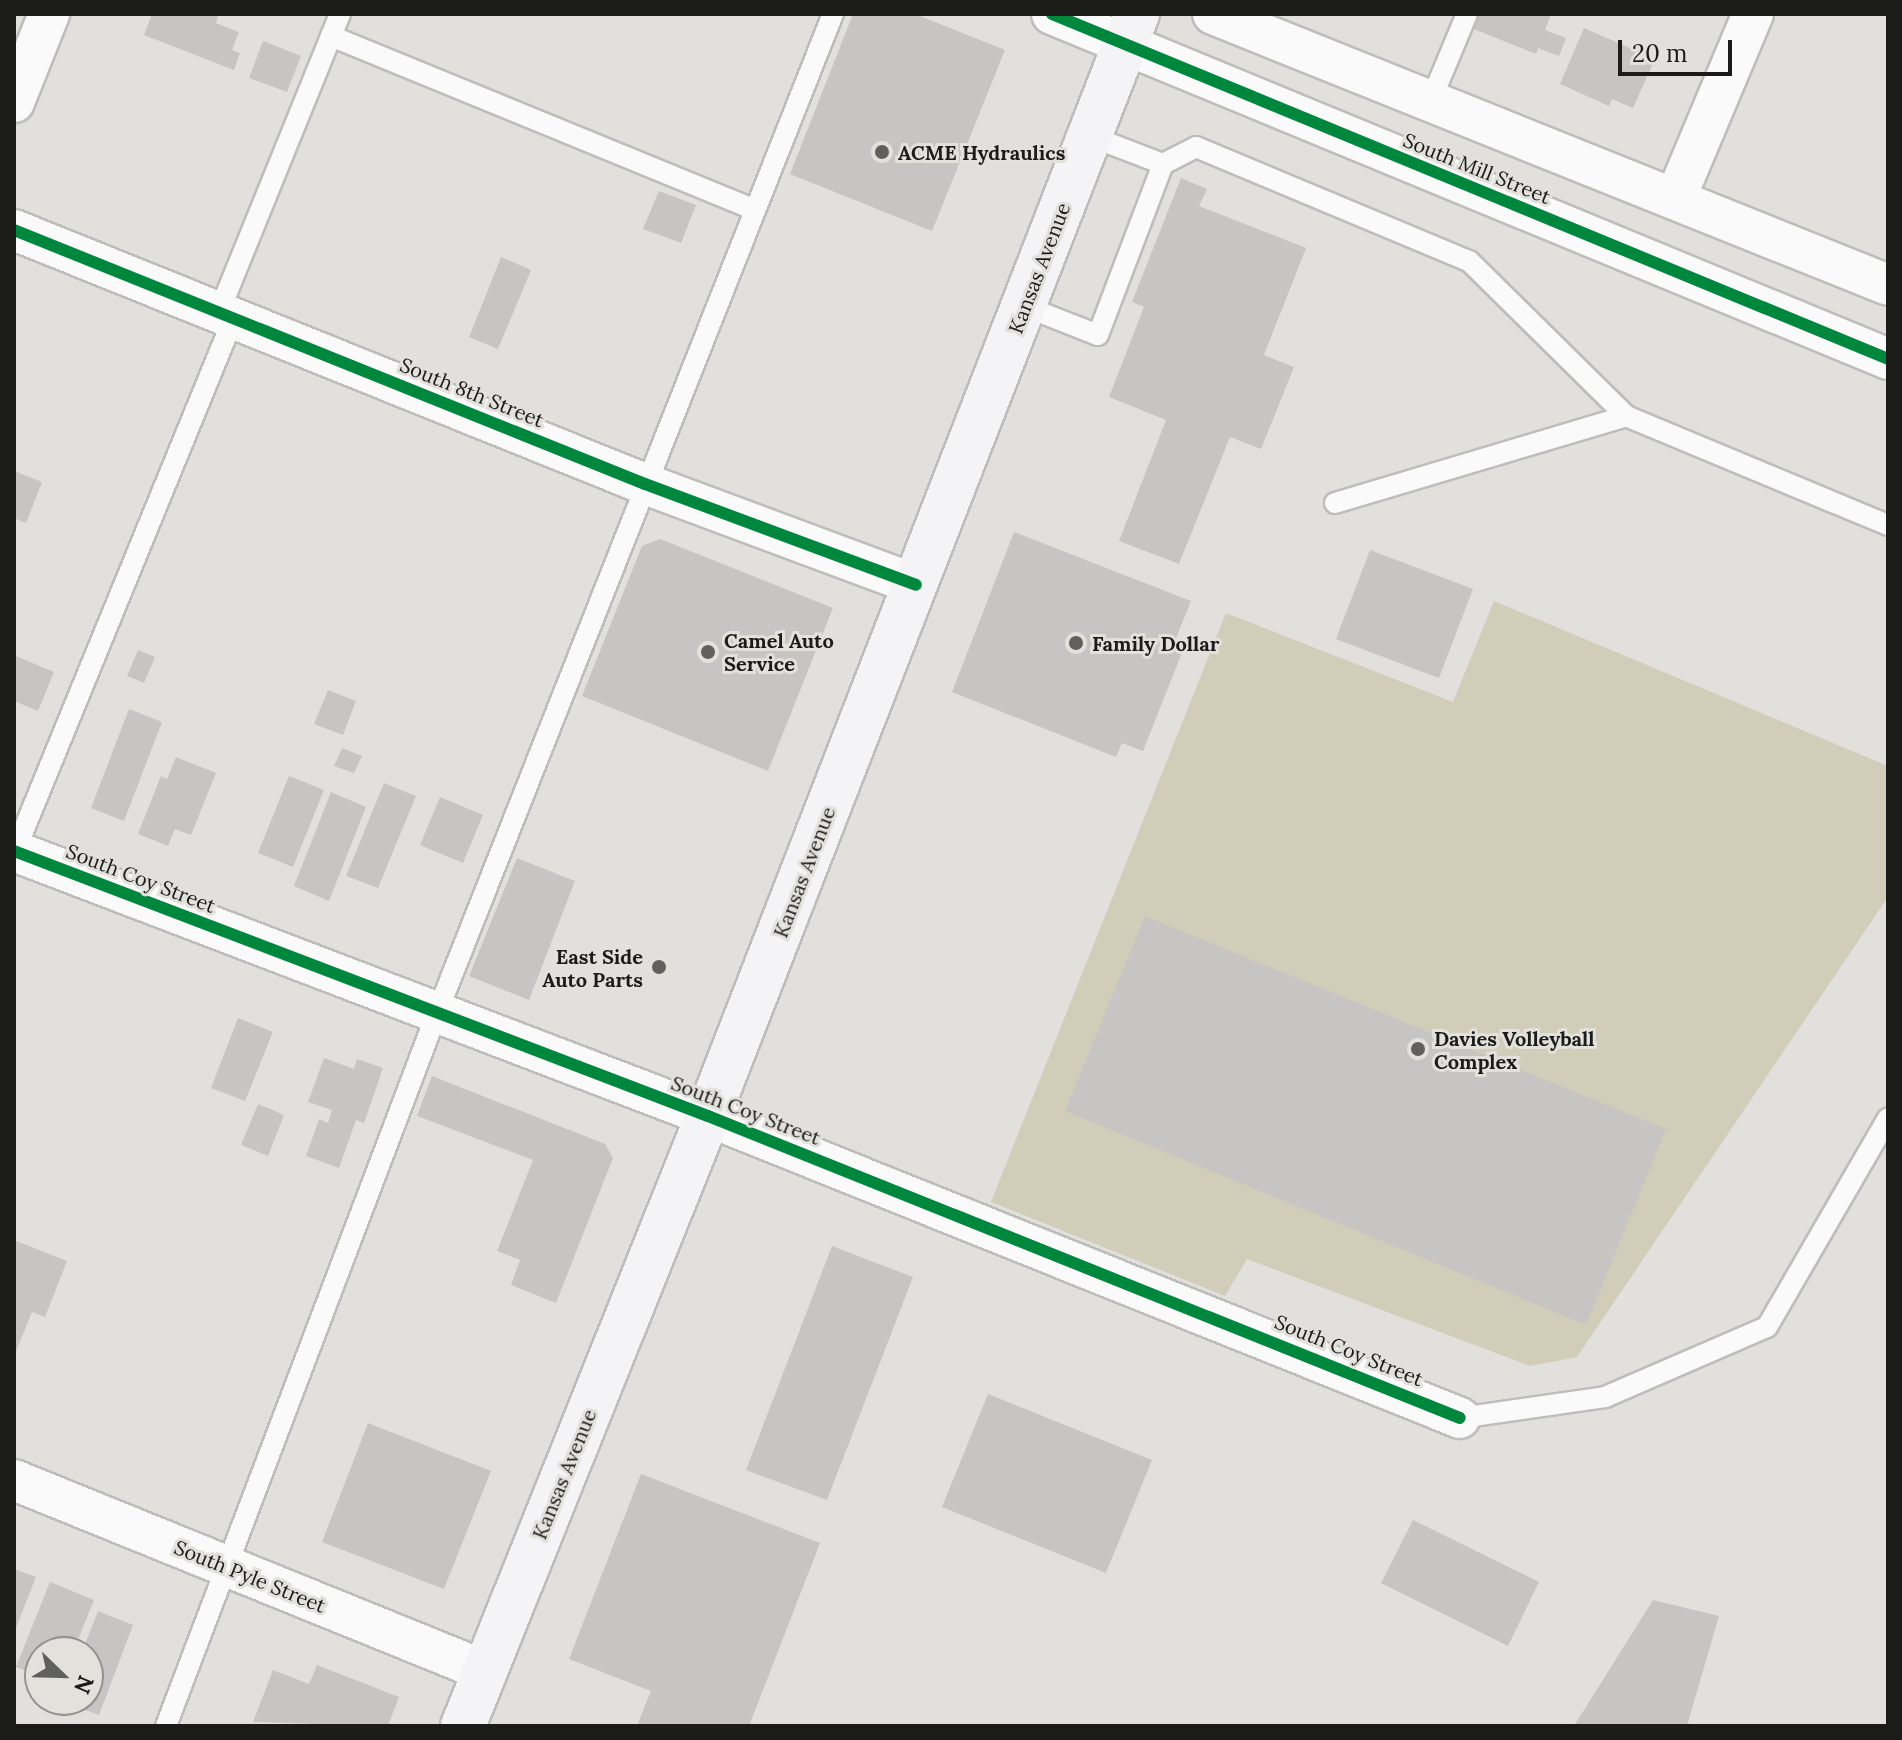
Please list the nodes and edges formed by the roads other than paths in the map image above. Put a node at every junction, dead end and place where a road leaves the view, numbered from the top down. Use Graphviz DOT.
graph roads {
  1 [pos="49,14"];
  2 [pos="340,14"];
  3 [pos="833,14"];
  4 [pos="1052,14"];
  5 [pos="1213,14"];
  6 [pos="1467,14"];
  7 [pos="1753,14"];
  8 [pos="1131,29"];
  9 [pos="331,36"];
  10 [pos="1431,100"];
  11 [pos="14,102"];
  12 [pos="1090,136"];
  13 [pos="1163,164"];
  14 [pos="1676,197"];
  15 [pos="755,210"];
  16 [pos="14,230"];
  17 [pos="1888,285"];
  18 [pos="1024,306"];
  19 [pos="227,314"];
  20 [pos="1888,359"];
  21 [pos="1626,416"];
  22 [pos="645,484"];
  23 [pos="1335,503"];
  24 [pos="1888,525"];
  25 [pos="916,585"];
  26 [pos="15,851"];
  27 [pos="437,1013"];
  28 [pos="708,1116"];
  29 [pos="1888,1118"];
  30 [pos="1460,1418"];
  31 [pos="14,1480"];
  32 [pos="227,1567"];
  33 [pos="485,1671"];
  34 [pos="166,1726"];
  35 [pos="463,1726"];
  1 -- 11 [label="street"];
  2 -- 9 [label="lane"];
  3 -- 15 [label="lane"];
  4 -- 8 [label="street, South Mill Street"];
  5 -- 10 [label="street"];
  6 -- 10 [label="lane"];
  7 -- 14 [label="street"];
  8 -- 12 [label="main road, Kansas Avenue"];
  8 -- 20 [label="street, South Mill Street"];
  9 -- 15 [label="lane"];
  9 -- 19 [label="lane"];
  10 -- 14 [label="street"];
  12 -- 13 [label="lane"];
  12 -- 18 [label="main road, Kansas Avenue"];
  13 -- 18 [label="lane"];
  13 -- 21 [label="lane"];
  14 -- 17 [label="street"];
  15 -- 22 [label="lane"];
  16 -- 19 [label="street, South 8th Street"];
  18 -- 25 [label="main road, Kansas Avenue"];
  19 -- 22 [label="street, South 8th Street"];
  19 -- 26 [label="lane"];
  21 -- 23 [label="lane"];
  21 -- 24 [label="lane"];
  22 -- 25 [label="street, South 8th Street"];
  22 -- 27 [label="lane"];
  25 -- 28 [label="main road, Kansas Avenue"];
  26 -- 27 [label="street, South Coy Street"];
  27 -- 28 [label="street, South Coy Street"];
  27 -- 32 [label="lane"];
  28 -- 30 [label="street, South Coy Street"];
  28 -- 33 [label="main road, Kansas Avenue"];
  29 -- 30 [label="lane"];
  31 -- 32 [label="street, South Pyle Street"];
  32 -- 33 [label="street, South Pyle Street"];
  32 -- 34 [label="lane"];
  33 -- 35 [label="main road, Kansas Avenue"];
}
